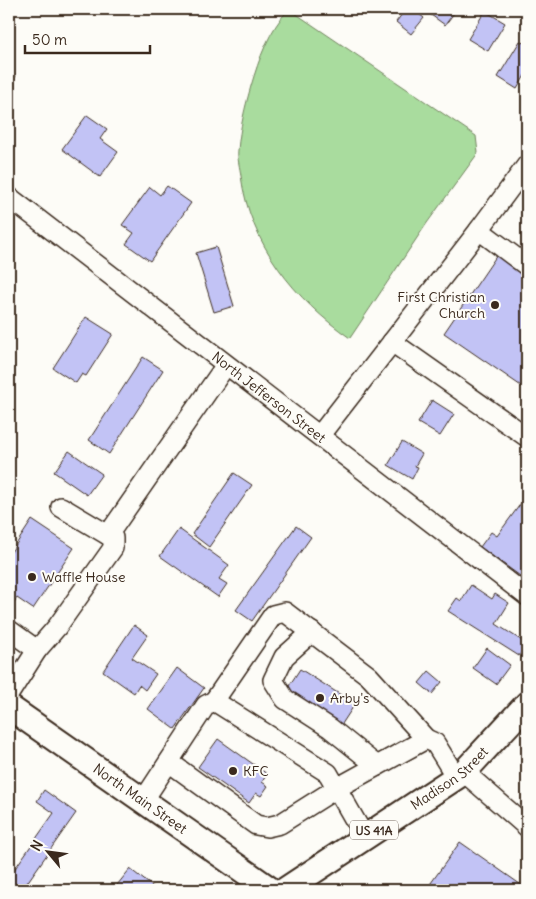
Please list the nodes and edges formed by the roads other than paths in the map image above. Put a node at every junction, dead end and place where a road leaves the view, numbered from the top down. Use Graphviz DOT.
graph roads {
  1 [pos="527,165"];
  2 [pos="9,197"];
  3 [pos="479,230"];
  4 [pos="527,266"];
  5 [pos="392,342"];
  6 [pos="226,366"];
  7 [pos="320,435"];
  8 [pos="527,437"];
  9 [pos="61,507"];
  10 [pos="108,535"];
  11 [pos="527,596"];
  12 [pos="9,630"];
  13 [pos="312,632"];
  14 [pos="37,650"];
  15 [pos="9,694"];
  16 [pos="214,701"];
  17 [pos="527,704"];
  18 [pos="9,707"];
  19 [pos="426,739"];
  20 [pos="169,762"];
  21 [pos="377,766"];
  22 [pos="460,774"];
  23 [pos="337,788"];
  24 [pos="143,801"];
  25 [pos="527,826"];
  26 [pos="364,836"];
  27 [pos="271,890"];
  28 [pos="285,890"];
  1 -- 3 [label="street"];
  2 -- 6 [label="street, North Jefferson Street"];
  3 -- 4 [label="street"];
  3 -- 5 [label="street"];
  5 -- 7 [label="street"];
  5 -- 8 [label="street"];
  6 -- 7 [label="street, North Jefferson Street"];
  6 -- 10 [label="street"];
  7 -- 11 [label="street, North Jefferson Street"];
  9 -- 10 [label="street"];
  10 -- 14 [label="street"];
  12 -- 14 [label="street"];
  13 -- 16 [label="street"];
  13 -- 19 [label="street"];
  13 -- 21 [label="street"];
  14 -- 15 [label="street"];
  16 -- 20 [label="street"];
  16 -- 23 [label="street"];
  17 -- 22 [label="main road, Madison Street / US 41A"];
  18 -- 24 [label="main road, North Main Street"];
  19 -- 21 [label="street"];
  19 -- 22 [label="street"];
  20 -- 23 [label="street"];
  20 -- 24 [label="street"];
  21 -- 23 [label="street"];
  22 -- 25 [label="street"];
  22 -- 26 [label="main road, Madison Street / US 41A"];
  23 -- 26 [label="street"];
  24 -- 27 [label="main road, North Main Street"];
  26 -- 28 [label="main road, Madison Street / US 41A"];
}
